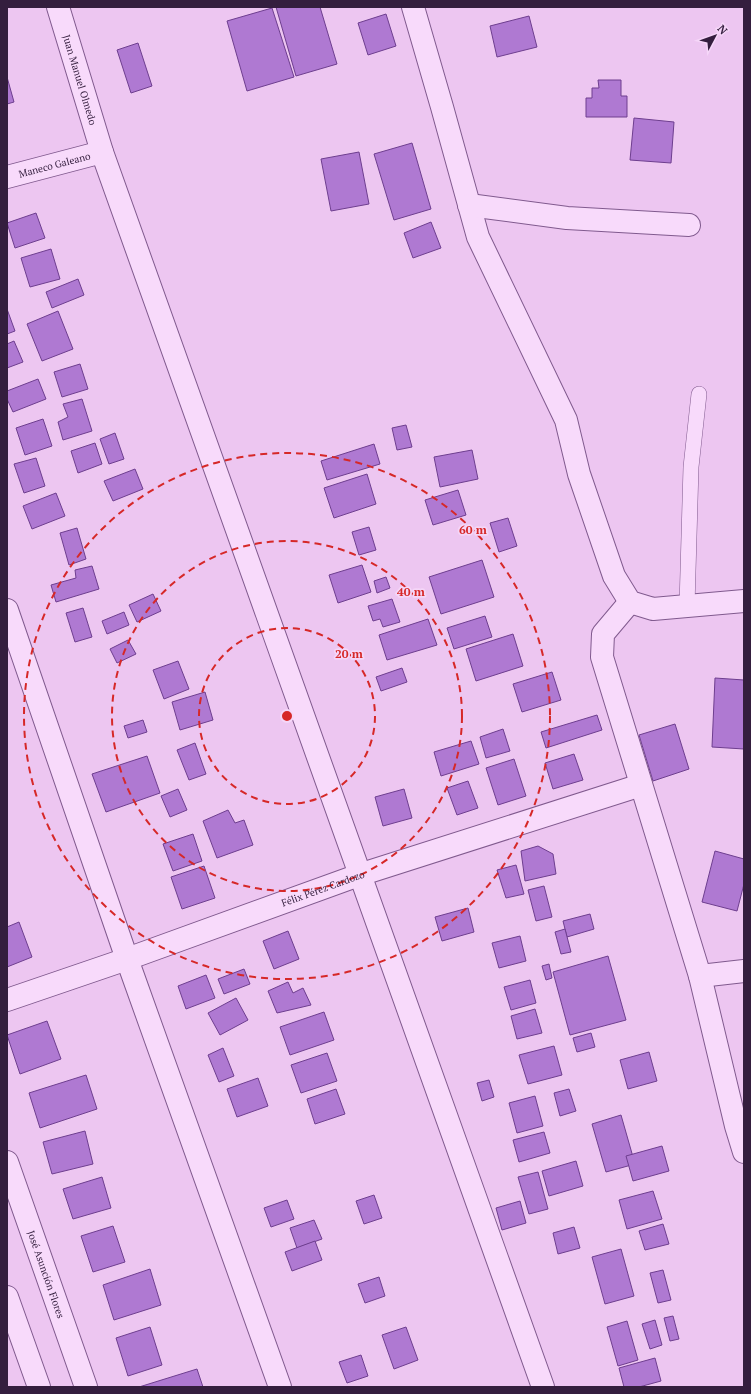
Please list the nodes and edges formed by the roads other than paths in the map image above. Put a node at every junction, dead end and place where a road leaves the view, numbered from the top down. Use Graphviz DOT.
graph roads {
  1 [pos="58,7"];
  2 [pos="413,7"];
  3 [pos="102,152"];
  4 [pos="7,177"];
  5 [pos="469,205"];
  6 [pos="689,225"];
  7 [pos="699,394"];
  8 [pos="744,601"];
  9 [pos="630,602"];
  10 [pos="687,606"];
  11 [pos="7,610"];
  12 [pos="641,785"];
  13 [pos="360,875"];
  14 [pos="127,959"];
  15 [pos="744,971"];
  16 [pos="700,976"];
  17 [pos="7,1000"];
  18 [pos="740,1125"];
  19 [pos="744,1152"];
  20 [pos="7,1162"];
  21 [pos="7,1297"];
  22 [pos="39,1387"];
  23 [pos="86,1387"];
  24 [pos="280,1387"];
  25 [pos="543,1387"];
  1 -- 3 [label="street, Juan Manuel Olmedo"];
  2 -- 5 [label="street"];
  3 -- 4 [label="street, Maneco Galeano"];
  3 -- 13 [label="street, Juan Manuel Olmedo"];
  5 -- 6 [label="street"];
  5 -- 9 [label="street"];
  7 -- 10 [label="lane"];
  8 -- 10 [label="street"];
  9 -- 10 [label="street"];
  9 -- 12 [label="street"];
  11 -- 14 [label="street"];
  12 -- 13 [label="street, Félix Pérez Cardozo"];
  12 -- 16 [label="street"];
  13 -- 14 [label="street, Félix Pérez Cardozo"];
  13 -- 25 [label="street, Juan Manuel Olmedo"];
  14 -- 17 [label="street, Félix Pérez Cardozo"];
  14 -- 24 [label="street"];
  15 -- 16 [label="street"];
  16 -- 18 [label="street"];
  18 -- 19 [label="street"];
  20 -- 23 [label="street, José Asunción Flores"];
  21 -- 22 [label="street"];
}
